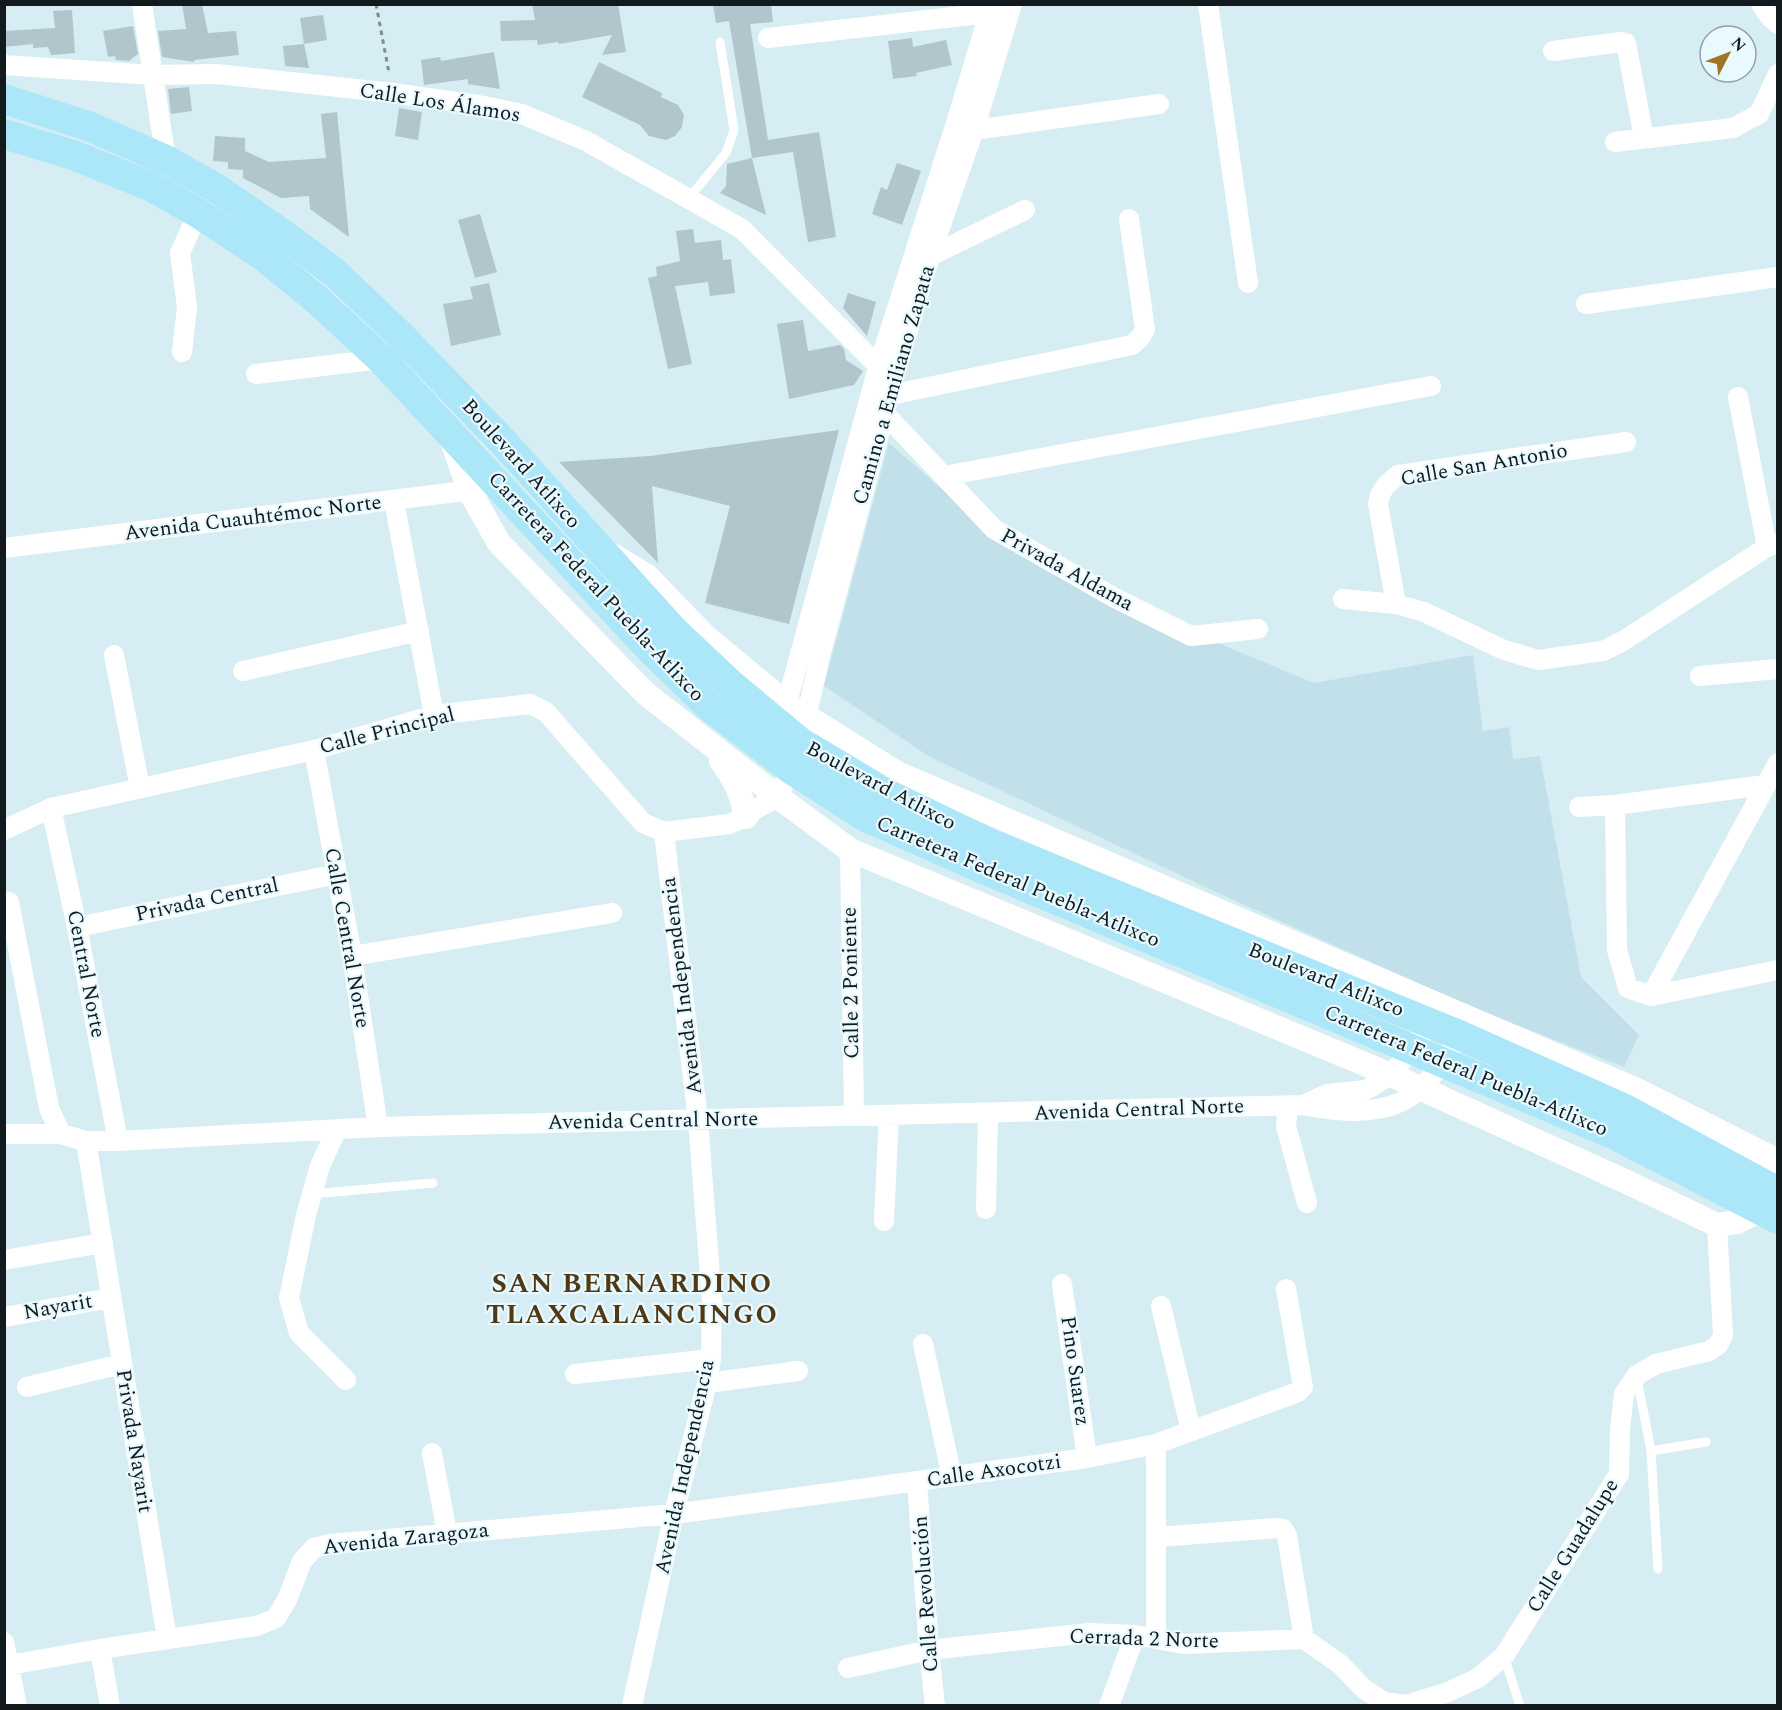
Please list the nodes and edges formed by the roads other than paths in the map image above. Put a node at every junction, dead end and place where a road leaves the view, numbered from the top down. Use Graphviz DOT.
graph roads {
  1 [pos="142,4"];
  2 [pos="1012,4"];
  3 [pos="1208,4"];
  4 [pos="1761,4"];
  5 [pos="991,9"];
  6 [pos="1778,24"];
  7 [pos="768,38"];
  8 [pos="720,42"];
  9 [pos="1553,51"];
  10 [pos="4,65"];
  11 [pos="1778,74"];
  12 [pos="153,75"];
  13 [pos="4,99"];
  14 [pos="1159,104"];
  15 [pos="965,127"];
  16 [pos="4,134"];
  17 [pos="1644,138"];
  18 [pos="1615,142"];
  19 [pos="166,160"];
  20 [pos="689,198"];
  21 [pos="1025,210"];
  22 [pos="198,213"];
  23 [pos="1130,219"];
  24 [pos="930,256"];
  25 [pos="1778,277"];
  26 [pos="1248,283"];
  27 [pos="1586,304"];
  28 [pos="182,352"];
  29 [pos="381,358"];
  30 [pos="878,368"];
  31 [pos="256,374"];
  32 [pos="1431,386"];
  33 [pos="889,396"];
  34 [pos="1738,397"];
  35 [pos="448,430"];
  36 [pos="1626,442"];
  37 [pos="944,476"];
  38 [pos="502,489"];
  39 [pos="469,490"];
  40 [pos="394,501"];
  41 [pos="1772,545"];
  42 [pos="4,548"];
  43 [pos="1343,599"];
  44 [pos="1396,604"];
  45 [pos="1258,629"];
  46 [pos="419,632"];
  47 [pos="114,655"];
  48 [pos="1778,669"];
  49 [pos="243,671"];
  50 [pos="1700,676"];
  51 [pos="434,715"];
  52 [pos="789,736"];
  53 [pos="702,738"];
  54 [pos="314,750"];
  55 [pos="1778,763"];
  56 [pos="1765,785"];
  57 [pos="140,788"];
  58 [pos="769,791"];
  59 [pos="1615,805"];
  60 [pos="1579,807"];
  61 [pos="51,808"];
  62 [pos="751,813"];
  63 [pos="4,830"];
  64 [pos="664,832"];
  65 [pos="850,850"];
  66 [pos="337,874"];
  67 [pos="9,902"];
  68 [pos="612,913"];
  69 [pos="77,927"];
  70 [pos="352,956"];
  71 [pos="1778,970"];
  72 [pos="1651,996"];
  73 [pos="1437,1015"];
  74 [pos="1464,1027"];
  75 [pos="1413,1049"];
  76 [pos="1441,1062"];
  77 [pos="1391,1075"];
  78 [pos="1421,1088"];
  79 [pos="1296,1106"];
  80 [pos="988,1113"];
  81 [pos="889,1114"];
  82 [pos="854,1115"];
  83 [pos="698,1120"];
  84 [pos="378,1127"];
  85 [pos="337,1129"];
  86 [pos="4,1134"];
  87 [pos="61,1134"];
  88 [pos="86,1141"];
  89 [pos="118,1141"];
  90 [pos="433,1183"];
  91 [pos="1774,1191"];
  92 [pos="313,1194"];
  93 [pos="1306,1203"];
  94 [pos="986,1209"];
  95 [pos="884,1221"];
  96 [pos="1717,1225"];
  97 [pos="103,1243"];
  98 [pos="4,1260"];
  99 [pos="1062,1284"];
  100 [pos="1286,1289"];
  101 [pos="111,1298"];
  102 [pos="1161,1306"];
  103 [pos="4,1317"];
  104 [pos="923,1344"];
  105 [pos="711,1359"];
  106 [pos="121,1364"];
  107 [pos="798,1371"];
  108 [pos="575,1374"];
  109 [pos="1637,1375"];
  110 [pos="345,1380"];
  111 [pos="707,1383"];
  112 [pos="27,1387"];
  113 [pos="1191,1431"];
  114 [pos="1706,1442"];
  115 [pos="1156,1444"];
  116 [pos="1651,1451"];
  117 [pos="432,1453"];
  118 [pos="1087,1458"];
  119 [pos="952,1477"];
  120 [pos="917,1482"];
  121 [pos="674,1514"];
  122 [pos="447,1533"];
  123 [pos="1157,1537"];
  124 [pos="1658,1569"];
  125 [pos="1135,1635"];
  126 [pos="167,1639"];
  127 [pos="1156,1639"];
  128 [pos="1304,1639"];
  129 [pos="4,1642"];
  130 [pos="100,1649"];
  131 [pos="929,1650"];
  132 [pos="1504,1656"];
  133 [pos="7,1666"];
  134 [pos="848,1668"];
  135 [pos="17,1706"];
  136 [pos="110,1706"];
  137 [pos="632,1706"];
  138 [pos="935,1706"];
  139 [pos="1109,1706"];
  140 [pos="1520,1706"];
  1 -- 12 [label="street"];
  2 -- 15 [label="street, Camino a Emiliano Zapata"];
  3 -- 26 [label="street"];
  4 -- 6 [label="street"];
  5 -- 7 [label="street"];
  5 -- 15 [label="street, Camino a Emiliano Zapata"];
  8 -- 20 [label="lane"];
  9 -- 17 [label="street"];
  10 -- 12 [label="street, Calle Los Álamos"];
  11 -- 17 [label="street"];
  12 -- 19 [label="street"];
  12 -- 20 [label="street, Calle Los Álamos"];
  13 -- 19 [label="main road, Boulevard Atlixco"];
  14 -- 15 [label="street"];
  15 -- 24 [label="street, Camino a Emiliano Zapata"];
  15 -- 30 [label="street, Camino a Emiliano Zapata"];
  16 -- 22 [label="main road, Carretera Federal Puebla-Atlixco"];
  17 -- 18 [label="street"];
  19 -- 52 [label="main road, Boulevard Atlixco"];
  20 -- 30 [label="street, Calle Los Álamos"];
  21 -- 24 [label="street"];
  22 -- 28 [label="street"];
  22 -- 29 [label="main road, Carretera Federal Puebla-Atlixco"];
  23 -- 33 [label="street"];
  24 -- 33 [label="street, Camino a Emiliano Zapata"];
  25 -- 27 [label="street"];
  29 -- 31 [label="street"];
  29 -- 35 [label="main road, Carretera Federal Puebla-Atlixco"];
  30 -- 33 [label="street, Calle Los Álamos"];
  30 -- 52 [label="street, Camino a Emiliano Zapata"];
  32 -- 37 [label="street"];
  33 -- 37 [label="street, Privada Aldama"];
  33 -- 52 [label="street, Camino a Emiliano Zapata"];
  34 -- 41 [label="street"];
  35 -- 38 [label="main road, Carretera Federal Puebla-Atlixco"];
  35 -- 39 [label="street"];
  36 -- 44 [label="street, Calle San Antonio"];
  37 -- 45 [label="street, Privada Aldama"];
  38 -- 39 [label="street, Avenida Cuauhtémoc Norte"];
  38 -- 52 [label="main road, Carretera Federal Puebla-Atlixco"];
  39 -- 40 [label="street, Avenida Cuauhtémoc Norte"];
  39 -- 53 [label="street"];
  40 -- 42 [label="street, Avenida Cuauhtémoc Norte"];
  40 -- 46 [label="street"];
  41 -- 44 [label="street"];
  43 -- 44 [label="street"];
  46 -- 49 [label="street"];
  46 -- 51 [label="street"];
  47 -- 57 [label="street"];
  48 -- 50 [label="street"];
  51 -- 54 [label="street, Calle Principal"];
  51 -- 64 [label="street, Calle Principal"];
  52 -- 58 [label="street"];
  52 -- 73 [label="main road, Boulevard Atlixco"];
  52 -- 75 [label="main road, Carretera Federal Puebla-Atlixco"];
  53 -- 58 [label="street"];
  53 -- 62 [label="street"];
  54 -- 57 [label="street, Calle Principal"];
  54 -- 66 [label="street, Calle Central Norte"];
  55 -- 56 [label="street"];
  56 -- 59 [label="street"];
  56 -- 72 [label="street"];
  57 -- 61 [label="street, Calle Principal"];
  58 -- 62 [label="street"];
  58 -- 65 [label="street"];
  59 -- 60 [label="street"];
  59 -- 72 [label="street"];
  61 -- 63 [label="street, Calle Principal"];
  61 -- 69 [label="street, Central Norte"];
  62 -- 64 [label="street"];
  64 -- 83 [label="street, Avenida Independencia"];
  65 -- 77 [label="street"];
  65 -- 82 [label="street, Calle 2 Poniente"];
  66 -- 69 [label="street, Privada Central"];
  66 -- 70 [label="street, Calle Central Norte"];
  67 -- 87 [label="street"];
  68 -- 70 [label="street"];
  69 -- 89 [label="street, Central Norte"];
  70 -- 84 [label="street, Calle Central Norte"];
  71 -- 72 [label="street"];
  73 -- 74 [label="main road, Boulevard Atlixco"];
  73 -- 75 [label="street, Avenida Central Norte"];
  74 -- 76 [label="street, Avenida Central Norte"];
  74 -- 91 [label="main road, Boulevard Atlixco"];
  75 -- 76 [label="main road, Carretera Federal Puebla-Atlixco"];
  75 -- 77 [label="street, Avenida Central Norte"];
  76 -- 78 [label="street, Avenida Central Norte"];
  76 -- 91 [label="main road, Carretera Federal Puebla-Atlixco"];
  77 -- 78 [label="street"];
  77 -- 79 [label="street, Avenida Central Norte"];
  78 -- 79 [label="street, Avenida Central Norte"];
  78 -- 96 [label="street"];
  79 -- 80 [label="street, Avenida Central Norte"];
  79 -- 93 [label="street"];
  80 -- 81 [label="street, Avenida Central Norte"];
  80 -- 94 [label="street"];
  81 -- 82 [label="street, Avenida Central Norte"];
  81 -- 95 [label="street"];
  82 -- 83 [label="street, Avenida Central Norte"];
  83 -- 84 [label="street, Avenida Central Norte"];
  83 -- 105 [label="street, Avenida Independencia"];
  84 -- 85 [label="street, Avenida Central Norte"];
  85 -- 89 [label="street, Avenida Central Norte"];
  85 -- 92 [label="street"];
  86 -- 87 [label="street, Avenida Central Norte"];
  87 -- 88 [label="street, Avenida Central Norte"];
  88 -- 89 [label="street, Avenida Central Norte"];
  88 -- 97 [label="street, Privada Nayarit"];
  90 -- 92 [label="lane"];
  91 -- 96 [label="street"];
  92 -- 110 [label="street"];
  96 -- 109 [label="street"];
  97 -- 98 [label="street"];
  97 -- 101 [label="street, Privada Nayarit"];
  99 -- 118 [label="street, Pino Suarez"];
  100 -- 113 [label="street, Calle Axocotzi"];
  101 -- 103 [label="street, Nayarit"];
  101 -- 106 [label="street, Privada Nayarit"];
  102 -- 113 [label="street"];
  104 -- 119 [label="street"];
  105 -- 108 [label="street"];
  105 -- 111 [label="street, Avenida Independencia"];
  106 -- 112 [label="street"];
  106 -- 126 [label="street, Privada Nayarit"];
  107 -- 111 [label="street"];
  109 -- 116 [label="lane"];
  109 -- 132 [label="street, Calle Guadalupe"];
  111 -- 121 [label="street, Avenida Independencia"];
  113 -- 115 [label="street, Calle Axocotzi"];
  114 -- 116 [label="lane"];
  115 -- 118 [label="street, Calle Axocotzi"];
  115 -- 123 [label="street"];
  116 -- 124 [label="lane"];
  117 -- 122 [label="street"];
  118 -- 119 [label="street, Calle Axocotzi"];
  119 -- 120 [label="street, Calle Axocotzi"];
  120 -- 121 [label="street, Calle Axocotzi"];
  120 -- 131 [label="street, Calle Revolución"];
  121 -- 122 [label="street, Avenida Zaragoza"];
  121 -- 137 [label="street, Avenida Independencia"];
  122 -- 126 [label="street, Avenida Zaragoza"];
  123 -- 127 [label="street"];
  123 -- 128 [label="street"];
  125 -- 127 [label="street, Cerrada 2 Norte"];
  125 -- 131 [label="street, Cerrada 2 Norte"];
  125 -- 139 [label="street"];
  126 -- 130 [label="street, Avenida Zaragoza"];
  127 -- 128 [label="street, Cerrada 2 Norte"];
  128 -- 132 [label="street"];
  129 -- 133 [label="street"];
  130 -- 133 [label="street, Avenida Zaragoza"];
  130 -- 136 [label="street"];
  131 -- 134 [label="street, Cerrada 2 Norte"];
  131 -- 138 [label="street, Calle Revolución"];
  132 -- 140 [label="lane"];
  133 -- 135 [label="street"];
}
